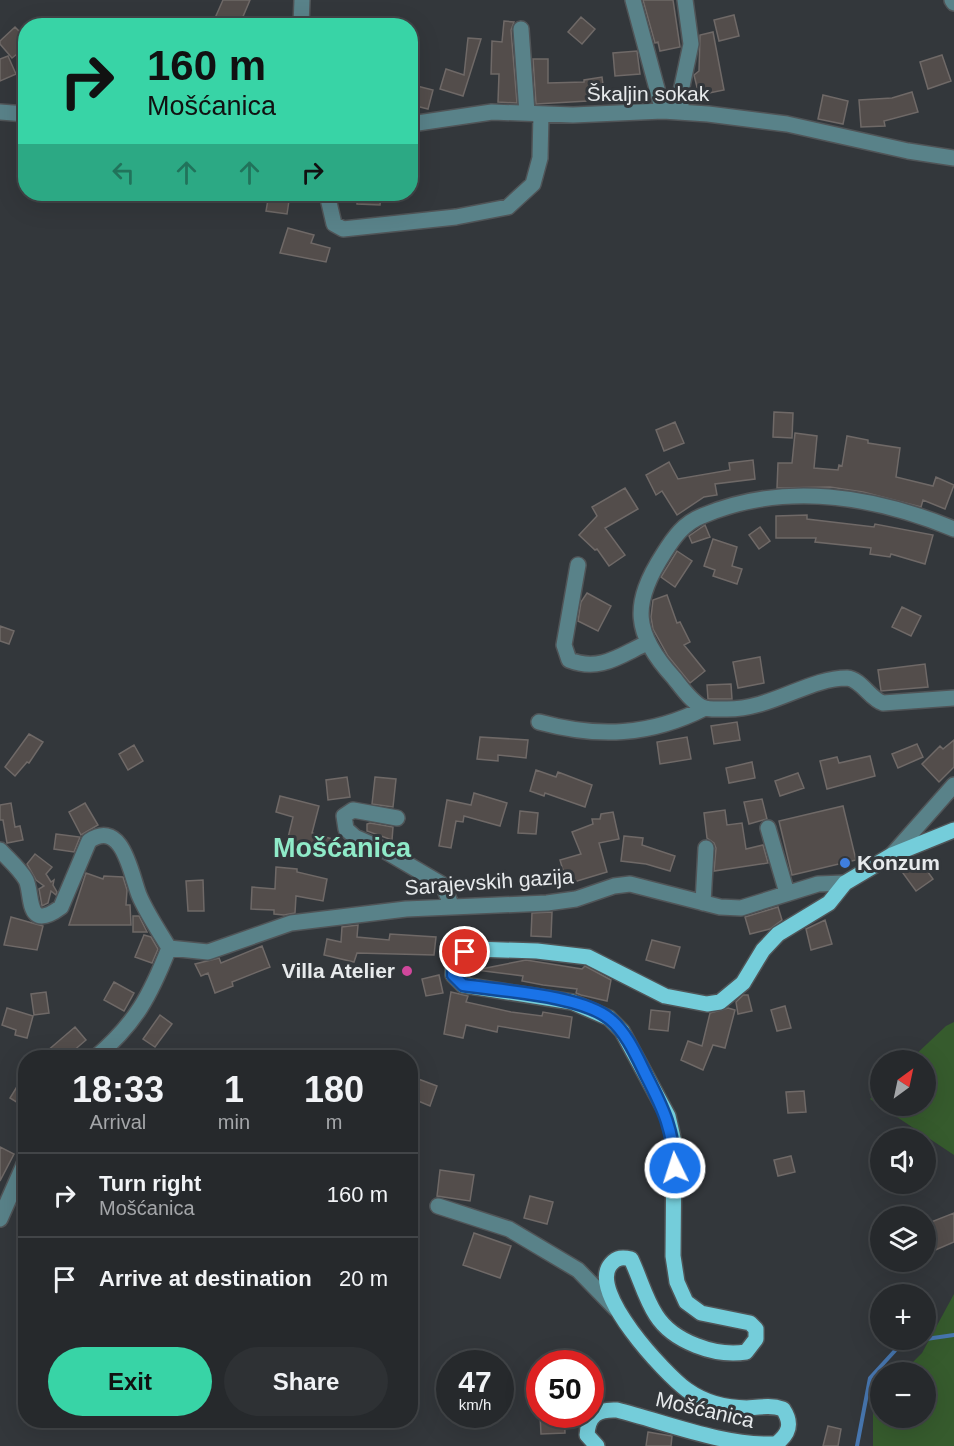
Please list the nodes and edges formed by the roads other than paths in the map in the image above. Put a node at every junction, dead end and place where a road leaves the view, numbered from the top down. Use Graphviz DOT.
graph roads {
  1 [pos="302,0"];
  2 [pos="633,0"];
  3 [pos="685,0"];
  4 [pos="301,18"];
  5 [pos="521,28"];
  6 [pos="663,111"];
  7 [pos="0,112"];
  8 [pos="681,112"];
  9 [pos="18,113"];
  10 [pos="534,113"];
  11 [pos="418,123"];
  12 [pos="954,158"];
  13 [pos="329,201"];
  14 [pos="954,529"];
  15 [pos="578,565"];
  16 [pos="646,643"];
  17 [pos="954,698"];
  18 [pos="705,708"];
  19 [pos="539,722"];
  20 [pos="954,785"];
  21 [pos="397,818"];
  22 [pos="768,828"];
  23 [pos="954,830"];
  24 [pos="706,848"];
  25 [pos="0,850"];
  26 [pos="892,855"];
  27 [pos="845,884"];
  28 [pos="787,893"];
  29 [pos="703,903"];
  30 [pos="452,907"];
  31 [pos="169,948"];
  32 [pos="103,1050"];
  33 [pos="18,1178"];
  34 [pos="438,1206"];
  35 [pos="0,1219"];
  36 [pos="616,1309"];
  37 [pos="597,1446"];
  1 -- 4 [label="street"];
  2 -- 6 [label="street"];
  3 -- 8 [label="street"];
  5 -- 10 [label="street"];
  6 -- 8 [label="street, Škaljin sokak"];
  6 -- 10 [label="street, Škaljin sokak"];
  7 -- 9 [label="street"];
  8 -- 12 [label="street, Škaljin sokak"];
  10 -- 11 [label="street, Škaljin sokak"];
  10 -- 13 [label="street"];
  14 -- 16 [label="street"];
  15 -- 16 [label="street"];
  16 -- 18 [label="street"];
  17 -- 18 [label="street"];
  18 -- 19 [label="street"];
  20 -- 26 [label="street"];
  21 -- 30 [label="street"];
  22 -- 28 [label="street"];
  23 -- 26 [label="main road"];
  24 -- 29 [label="street"];
  25 -- 31 [label="street"];
  26 -- 27 [label="main road"];
  27 -- 28 [label="street, Sarajevskih gazija"];
  27 -- 36 [label="main road, Mošćanica"];
  28 -- 29 [label="street, Sarajevskih gazija"];
  29 -- 30 [label="street, Sarajevskih gazija"];
  30 -- 31 [label="street, Sarajevskih gazija"];
  31 -- 32 [label="street"];
  33 -- 35 [label="street"];
  34 -- 36 [label="street, Mošćanica"];
  36 -- 37 [label="main road, Mošćanica"];
}
